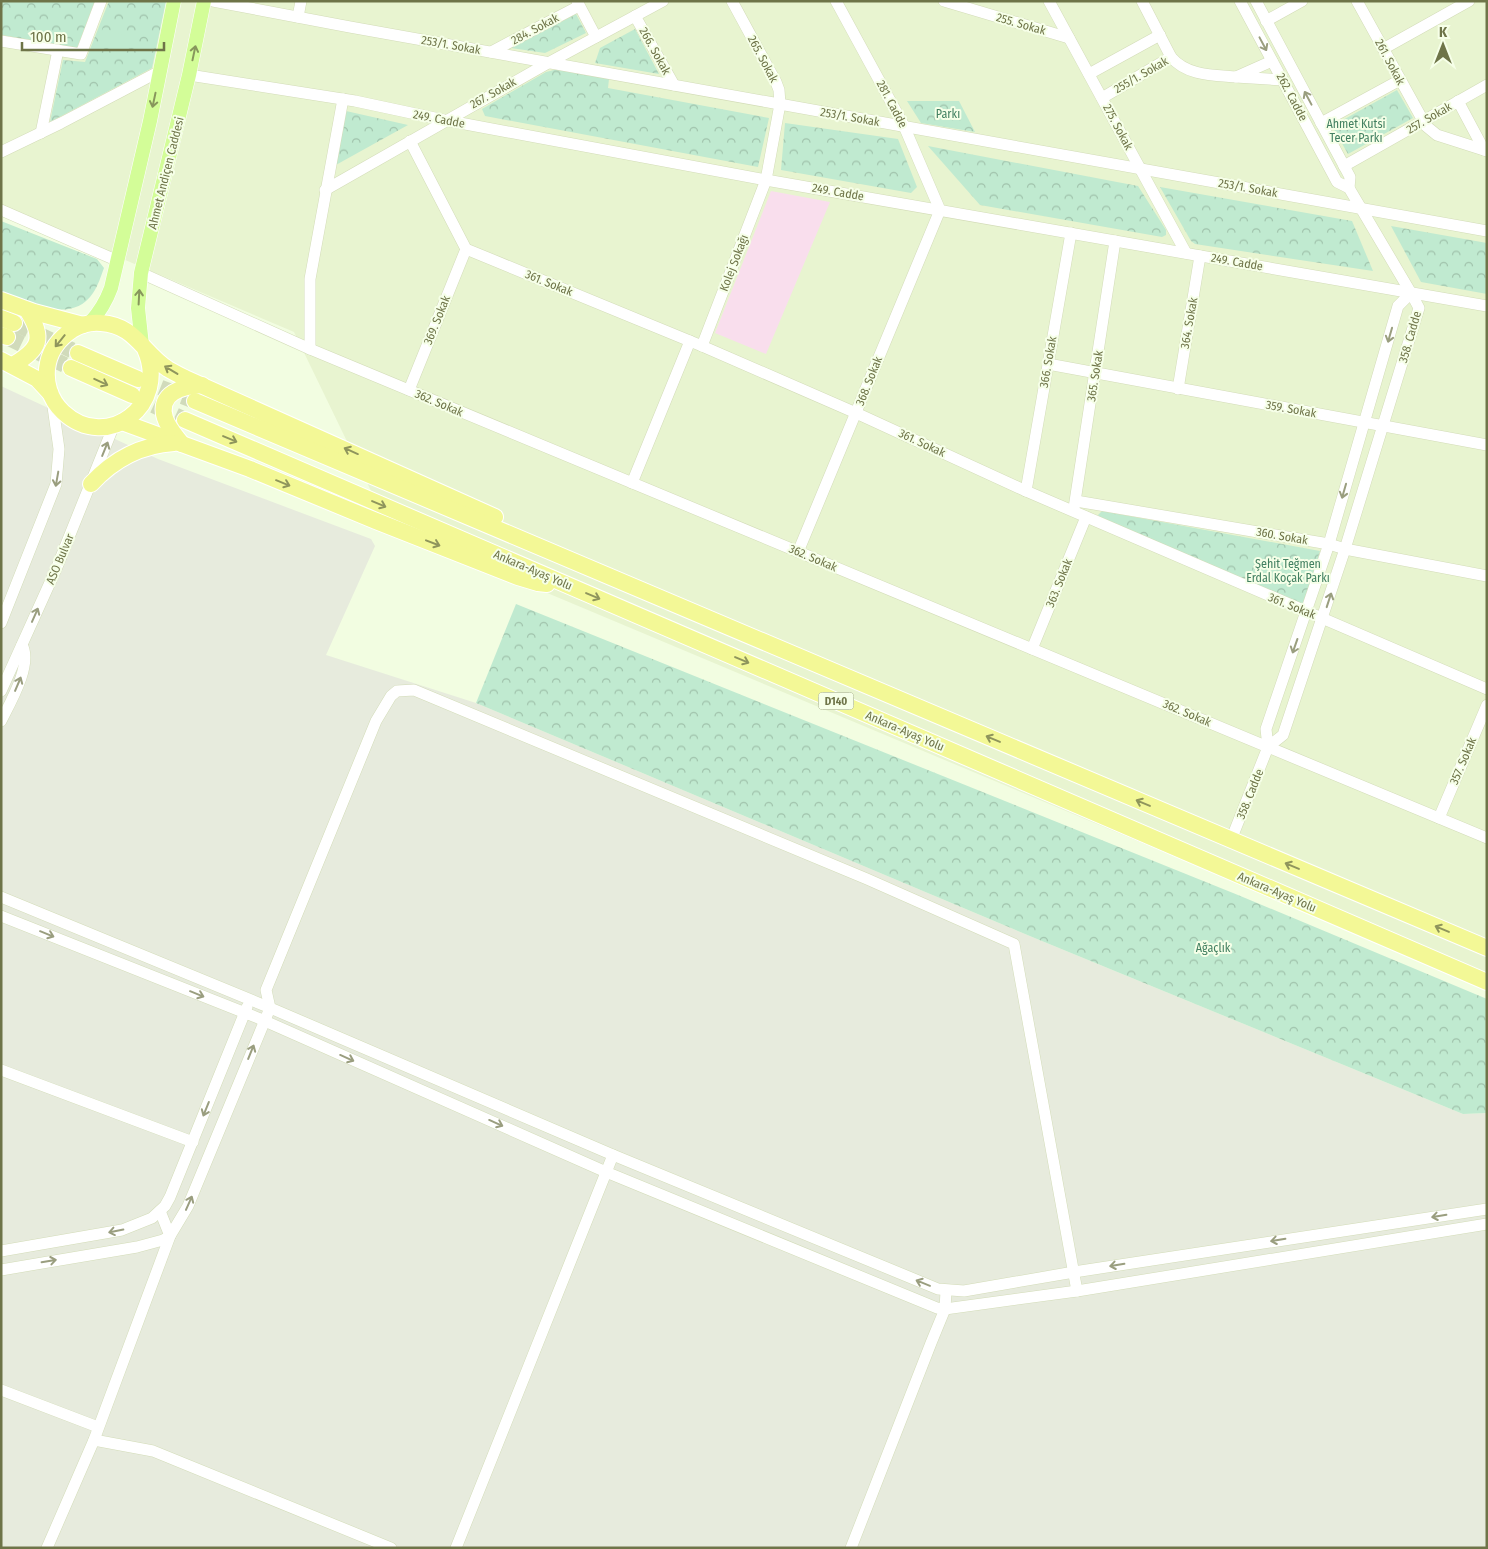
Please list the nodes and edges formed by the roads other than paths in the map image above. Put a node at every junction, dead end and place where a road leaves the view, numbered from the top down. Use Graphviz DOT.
graph roads {
  1 [pos="101,1"];
  2 [pos="174,1"];
  3 [pos="204,1"];
  4 [pos="213,1"];
  5 [pos="301,1"];
  6 [pos="663,1"];
  7 [pos="732,1"];
  8 [pos="944,1"];
  9 [pos="1050,1"];
  10 [pos="1142,1"];
  11 [pos="1240,1"];
  12 [pos="1256,1"];
  13 [pos="1302,1"];
  14 [pos="1357,1"];
  15 [pos="1469,1"];
  16 [pos="838,2"];
  17 [pos="578,3"];
  18 [pos="636,16"];
  19 [pos="298,17"];
  20 [pos="1266,21"];
  21 [pos="1160,35"];
  22 [pos="596,37"];
  23 [pos="1069,38"];
  24 [pos="1,40"];
  25 [pos="1383,49"];
  26 [pos="58,50"];
  27 [pos="491,52"];
  28 [pos="1172,57"];
  29 [pos="1272,61"];
  30 [pos="548,62"];
  31 [pos="160,71"];
  32 [pos="1088,74"];
  33 [pos="190,75"];
  34 [pos="1236,77"];
  35 [pos="1283,80"];
  36 [pos="1400,80"];
  37 [pos="674,85"];
  38 [pos="1487,85"];
  39 [pos="1102,98"];
  40 [pos="342,99"];
  41 [pos="1458,102"];
  42 [pos="780,104"];
  43 [pos="444,120"];
  44 [pos="1422,122"];
  45 [pos="1321,123"];
  46 [pos="904,126"];
  47 [pos="41,134"];
  48 [pos="410,141"];
  49 [pos="1486,151"];
  50 [pos="1,152"];
  51 [pos="1344,166"];
  52 [pos="1140,168"];
  53 [pos="766,180"];
  54 [pos="1348,188"];
  55 [pos="325,190"];
  56 [pos="1360,208"];
  57 [pos="1,210"];
  58 [pos="940,210"];
  59 [pos="1487,231"];
  60 [pos="1071,233"];
  61 [pos="1115,241"];
  62 [pos="466,250"];
  63 [pos="1186,253"];
  64 [pos="1200,256"];
  65 [pos="118,261"];
  66 [pos="141,273"];
  67 [pos="1411,292"];
  68 [pos="1,300"];
  69 [pos="1487,306"];
  70 [pos="27,310"];
  71 [pos="86,324"];
  72 [pos="690,341"];
  73 [pos="702,346"];
  74 [pos="144,347"];
  75 [pos="310,349"];
  76 [pos="78,352"];
  77 [pos="7,362"];
  78 [pos="1048,364"];
  79 [pos="71,368"];
  80 [pos="1096,373"];
  81 [pos="138,379"];
  82 [pos="202,385"];
  83 [pos="1178,389"];
  84 [pos="409,390"];
  85 [pos="50,394"];
  86 [pos="132,395"];
  87 [pos="195,401"];
  88 [pos="856,413"];
  89 [pos="186,420"];
  90 [pos="1364,422"];
  91 [pos="118,423"];
  92 [pos="1383,426"];
  93 [pos="180,444"];
  94 [pos="1487,445"];
  95 [pos="632,483"];
  96 [pos="91,484"];
  97 [pos="1026,491"];
  98 [pos="1075,506"];
  99 [pos="1086,517"];
  100 [pos="1329,544"];
  101 [pos="1345,549"];
  102 [pos="798,552"];
  103 [pos="581,565"];
  104 [pos="1487,576"];
  105 [pos="565,584"];
  106 [pos="1306,613"];
  107 [pos="1323,618"];
  108 [pos="1,623"];
  109 [pos="22,645"];
  110 [pos="1032,649"];
  111 [pos="1487,689"];
  112 [pos="1,691"];
  113 [pos="1487,705"];
  114 [pos="1,721"];
  115 [pos="1268,747"];
  116 [pos="1439,818"];
  117 [pos="1487,838"];
  118 [pos="1231,840"];
  119 [pos="1,896"];
  120 [pos="1,916"];
  121 [pos="1487,948"];
  122 [pos="1487,982"];
  123 [pos="266,990"];
  124 [pos="250,999"];
  125 [pos="270,1008"];
  126 [pos="245,1013"];
  127 [pos="264,1021"];
  128 [pos="1,1070"];
  129 [pos="193,1142"];
  130 [pos="613,1154"];
  131 [pos="606,1172"];
  132 [pos="1487,1209"];
  133 [pos="160,1211"];
  134 [pos="1487,1224"];
  135 [pos="170,1236"];
  136 [pos="1,1251"];
  137 [pos="1,1270"];
  138 [pos="1074,1272"];
  139 [pos="946,1290"];
  140 [pos="1077,1292"];
  141 [pos="945,1310"];
  142 [pos="1,1390"];
  143 [pos="98,1427"];
  144 [pos="94,1440"];
  145 [pos="47,1548"];
  146 [pos="390,1548"];
  147 [pos="456,1548"];
  148 [pos="851,1548"];
  1 -- 26 [label="street"];
  2 -- 31 [label="main road"];
  33 -- 3 [label="main road, Ahmet Andiçen Caddesi, one-way"];
  4 -- 19 [label="street, 253/1. Sokak"];
  5 -- 19 [label="street"];
  6 -- 18 [label="street, 267. Sokak"];
  7 -- 42 [label="street, 265. Sokak"];
  8 -- 23 [label="street, 255. Sokak"];
  9 -- 23 [label="street, 275. Sokak"];
  10 -- 21 [label="street"];
  11 -- 29 [label="street, 262. Cadde, one-way"];
  12 -- 20 [label="street, 262. Cadde"];
  13 -- 20 [label="street"];
  14 -- 25 [label="street, 261. Sokak"];
  15 -- 25 [label="street"];
  16 -- 46 [label="street, 281. Cadde"];
  17 -- 22 [label="street, 284. Sokak"];
  17 -- 27 [label="street, 284. Sokak"];
  18 -- 22 [label="street, 267. Sokak"];
  18 -- 37 [label="street, 266. Sokak"];
  19 -- 27 [label="street, 253/1. Sokak"];
  45 -- 20 [label="street, 262. Cadde, one-way"];
  21 -- 28 [label="street"];
  21 -- 32 [label="street"];
  22 -- 30 [label="street, 267. Sokak"];
  23 -- 32 [label="street, 275. Sokak"];
  24 -- 26 [label="street"];
  25 -- 36 [label="street, 261. Sokak"];
  26 -- 47 [label="street"];
  27 -- 30 [label="street, 253/1. Sokak"];
  28 -- 34 [label="street, 255/1. Sokak"];
  28 -- 39 [label="street, 255/1. Sokak"];
  29 -- 34 [label="street"];
  29 -- 35 [label="street, 262. Cadde"];
  30 -- 37 [label="street, 253/1. Sokak"];
  30 -- 43 [label="street, 267. Sokak"];
  31 -- 47 [label="street"];
  31 -- 65 [label="main road, one-way"];
  32 -- 39 [label="street, 275. Sokak"];
  33 -- 40 [label="street, 249. Cadde"];
  33 -- 66 [label="main road, Ahmet Andiçen Caddesi"];
  34 -- 35 [label="street, 255/1. Sokak"];
  35 -- 54 [label="street, 262. Cadde"];
  36 -- 44 [label="street, 261. Sokak"];
  36 -- 45 [label="street"];
  37 -- 42 [label="street, 253/1. Sokak"];
  38 -- 41 [label="street, 257. Sokak"];
  39 -- 52 [label="street, 275. Sokak"];
  40 -- 43 [label="street, 249. Cadde"];
  40 -- 55 [label="street"];
  41 -- 44 [label="street, 257. Sokak"];
  41 -- 49 [label="street"];
  42 -- 46 [label="street, 253/1. Sokak"];
  42 -- 53 [label="street, 265. Sokak"];
  43 -- 48 [label="street, 267. Sokak"];
  43 -- 53 [label="street, 249. Cadde"];
  44 -- 49 [label="street"];
  44 -- 51 [label="street, 257. Sokak"];
  45 -- 51 [label="street, 262. Cadde"];
  46 -- 52 [label="street, 253/1. Sokak"];
  46 -- 58 [label="street, 281. Cadde"];
  47 -- 50 [label="street"];
  48 -- 55 [label="street, 267. Sokak"];
  48 -- 62 [label="street"];
  51 -- 54 [label="street, 262. Cadde"];
  52 -- 56 [label="street, 253/1. Sokak"];
  52 -- 63 [label="street, 275. Sokak"];
  53 -- 58 [label="street, 249. Cadde"];
  53 -- 73 [label="street, Kolej Sokağı"];
  54 -- 56 [label="street, 262. Cadde"];
  55 -- 75 [label="street"];
  56 -- 59 [label="street, 253/1. Sokak"];
  56 -- 67 [label="street, 262. Cadde"];
  57 -- 65 [label="street"];
  58 -- 60 [label="street, 249. Cadde"];
  58 -- 88 [label="street, 368. Sokak"];
  60 -- 61 [label="street, 249. Cadde"];
  60 -- 78 [label="street, 366. Sokak"];
  61 -- 63 [label="street, 249. Cadde"];
  61 -- 80 [label="street, 365. Sokak"];
  62 -- 72 [label="street, 361. Sokak"];
  62 -- 84 [label="street, 369. Sokak"];
  63 -- 64 [label="street, 249. Cadde"];
  64 -- 67 [label="street, 249. Cadde"];
  64 -- 83 [label="street, 364. Sokak"];
  65 -- 71 [label="main road"];
  74 -- 66 [label="main road, Ahmet Andiçen Caddesi, one-way"];
  66 -- 75 [label="street, 362. Sokak"];
  67 -- 69 [label="street, 249. Cadde"];
  67 -- 90 [label="street, 358. Cadde, one-way"];
  67 -- 92 [label="street, 358. Cadde"];
  68 -- 70 [label="highway"];
  70 -- 71 [label="highway"];
  70 -- 77 [label="highway"];
  71 -- 74 [label="highway"];
  71 -- 85 [label="highway, one-way"];
  72 -- 73 [label="street, 361. Sokak"];
  72 -- 95 [label="street"];
  73 -- 88 [label="street, 361. Sokak"];
  82 -- 74 [label="highway, one-way"];
  74 -- 91 [label="highway"];
  75 -- 84 [label="street, 362. Sokak"];
  76 -- 81 [label="highway"];
  77 -- 85 [label="highway"];
  78 -- 80 [label="street, 359. Sokak"];
  78 -- 97 [label="street, 366. Sokak"];
  79 -- 86 [label="highway, one-way"];
  80 -- 83 [label="street, 359. Sokak"];
  80 -- 98 [label="street, 365. Sokak"];
  82 -- 93 [label="highway"];
  103 -- 82 [label="highway, one-way"];
  83 -- 90 [label="street, 359. Sokak"];
  84 -- 95 [label="street, 362. Sokak"];
  85 -- 91 [label="highway"];
  85 -- 108 [label="street, one-way"];
  87 -- 103 [label="highway, Ankara-Ayaş Yolu / D140"];
  88 -- 97 [label="street, 361. Sokak"];
  88 -- 102 [label="street, 368. Sokak"];
  89 -- 105 [label="highway, Ankara-Ayaş Yolu / D140, one-way"];
  90 -- 92 [label="street, 359. Sokak"];
  90 -- 100 [label="street, 358. Cadde, one-way"];
  91 -- 93 [label="highway"];
  96 -- 91 [label="street, ASO Bulvar, one-way"];
  92 -- 94 [label="street, 359. Sokak"];
  92 -- 101 [label="street, 358. Cadde"];
  93 -- 96 [label="highway"];
  93 -- 105 [label="highway, one-way"];
  95 -- 102 [label="street, 362. Sokak"];
  109 -- 96 [label="street, ASO Bulvar, one-way"];
  97 -- 98 [label="street, 361. Sokak"];
  98 -- 99 [label="street, 361. Sokak"];
  98 -- 100 [label="street, 360. Sokak"];
  99 -- 106 [label="street, 361. Sokak"];
  99 -- 110 [label="street, 363. Sokak"];
  100 -- 101 [label="street, 360. Sokak"];
  100 -- 106 [label="street, 358. Cadde"];
  101 -- 104 [label="street, 360. Sokak"];
  107 -- 101 [label="street, 358. Cadde, one-way"];
  102 -- 110 [label="street, 362. Sokak"];
  118 -- 103 [label="highway, Ankara-Ayaş Yolu / D140, one-way"];
  105 -- 122 [label="highway, Ankara-Ayaş Yolu / D140, one-way"];
  106 -- 107 [label="street, 361. Sokak"];
  106 -- 115 [label="street, 358. Cadde, one-way"];
  107 -- 111 [label="street, 361. Sokak"];
  107 -- 115 [label="street, 358. Cadde"];
  109 -- 112 [label="street, ASO Bulvar"];
  114 -- 109 [label="street, one-way"];
  110 -- 115 [label="street, 362. Sokak"];
  113 -- 116 [label="street, 357. Sokak"];
  115 -- 116 [label="street, 362. Sokak"];
  115 -- 118 [label="street, 358. Cadde"];
  116 -- 117 [label="street, 362. Sokak"];
  121 -- 118 [label="highway, Ankara-Ayaş Yolu / D140, one-way"];
  119 -- 124 [label="street"];
  120 -- 126 [label="street, one-way"];
  123 -- 124 [label="street"];
  123 -- 125 [label="street"];
  123 -- 138 [label="street"];
  124 -- 125 [label="street"];
  124 -- 126 [label="street"];
  125 -- 127 [label="street"];
  125 -- 130 [label="street"];
  126 -- 127 [label="street"];
  126 -- 129 [label="street, one-way"];
  127 -- 131 [label="street, one-way"];
  135 -- 127 [label="street, one-way"];
  128 -- 129 [label="street"];
  129 -- 133 [label="street"];
  130 -- 131 [label="street"];
  139 -- 130 [label="street, one-way"];
  131 -- 141 [label="street"];
  131 -- 147 [label="street"];
  132 -- 138 [label="street, one-way"];
  133 -- 135 [label="street"];
  133 -- 136 [label="street, one-way"];
  134 -- 140 [label="street"];
  137 -- 135 [label="street, one-way"];
  135 -- 143 [label="street"];
  138 -- 139 [label="street"];
  138 -- 140 [label="street"];
  139 -- 141 [label="street"];
  140 -- 141 [label="street"];
  141 -- 148 [label="street"];
  142 -- 143 [label="street"];
  143 -- 144 [label="street"];
  144 -- 145 [label="street"];
  144 -- 146 [label="street"];
}
